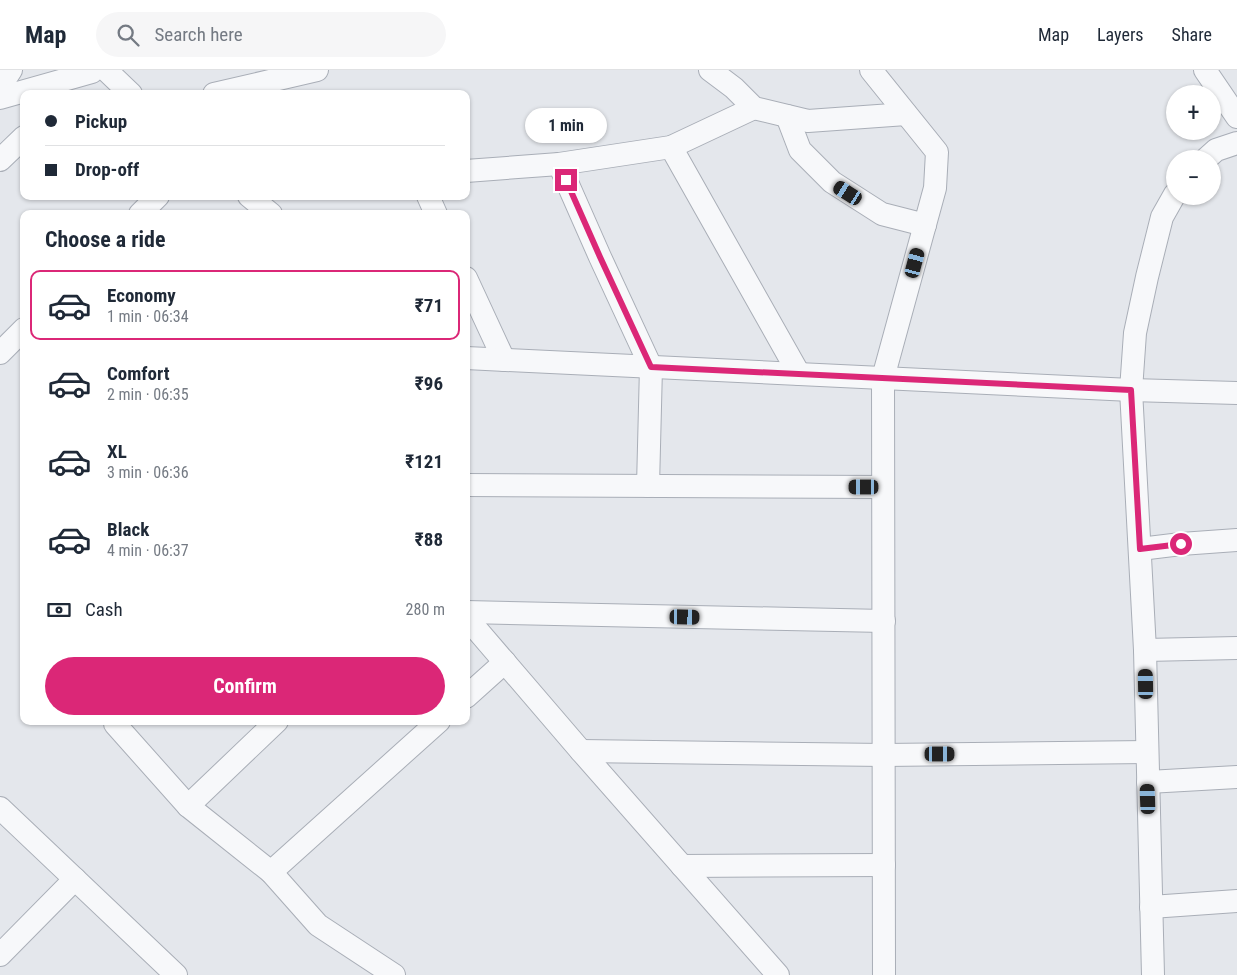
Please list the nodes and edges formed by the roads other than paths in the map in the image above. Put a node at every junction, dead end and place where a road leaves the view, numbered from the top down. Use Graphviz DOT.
graph roads {
  1 [pos="11,70"];
  2 [pos="317,70"];
  3 [pos="710,70"];
  4 [pos="871,70"];
  5 [pos="1205,70"];
  6 [pos="97,71"];
  7 [pos="0,87"];
  8 [pos="29,90"];
  9 [pos="74,90"];
  10 [pos="125,90"];
  11 [pos="231,90"];
  12 [pos="20,92"];
  13 [pos="0,98"];
  14 [pos="754,108"];
  15 [pos="906,114"];
  16 [pos="787,116"];
  17 [pos="1237,117"];
  18 [pos="20,141"];
  19 [pos="1237,143"];
  20 [pos="671,147"];
  21 [pos="1216,150"];
  22 [pos="0,160"];
  23 [pos="559,164"];
  24 [pos="470,171"];
  25 [pos="154,200"];
  26 [pos="254,200"];
  27 [pos="1169,205"];
  28 [pos="144,210"];
  29 [pos="266,210"];
  30 [pos="925,225"];
  31 [pos="470,287"];
  32 [pos="470,358"];
  33 [pos="504,360"];
  34 [pos="651,367"];
  35 [pos="799,374"];
  36 [pos="883,378"];
  37 [pos="1131,390"];
  38 [pos="1237,393"];
  39 [pos="470,485"];
  40 [pos="648,486"];
  41 [pos="883,487"];
  42 [pos="1237,540"];
  43 [pos="1140,549"];
  44 [pos="470,612"];
  45 [pos="884,621"];
  46 [pos="470,622"];
  47 [pos="1237,648"];
  48 [pos="1145,650"];
  49 [pos="505,662"];
  50 [pos="470,693"];
  51 [pos="116,725"];
  52 [pos="273,725"];
  53 [pos="435,725"];
  54 [pos="581,751"];
  55 [pos="1147,752"];
  56 [pos="884,755"];
  57 [pos="1237,777"];
  58 [pos="1148,782"];
  59 [pos="188,806"];
  60 [pos="0,808"];
  61 [pos="884,865"];
  62 [pos="682,866"];
  63 [pos="271,872"];
  64 [pos="75,879"];
  65 [pos="1237,902"];
  66 [pos="1151,906"];
  67 [pos="0,956"];
  68 [pos="176,975"];
  69 [pos="394,975"];
  70 [pos="778,975"];
  71 [pos="884,975"];
  72 [pos="1153,975"];
  1 -- 7 [label="street"];
  2 -- 11 [label="street"];
  3 -- 14 [label="street"];
  4 -- 15 [label="street"];
  5 -- 17 [label="street"];
  6 -- 8 [label="street"];
  6 -- 9 [label="street"];
  6 -- 10 [label="street"];
  12 -- 13 [label="street"];
  14 -- 16 [label="street"];
  14 -- 20 [label="street"];
  15 -- 16 [label="street"];
  15 -- 30 [label="street"];
  16 -- 30 [label="street"];
  18 -- 22 [label="street"];
  19 -- 21 [label="street"];
  20 -- 23 [label="street"];
  20 -- 35 [label="street"];
  23 -- 24 [label="street"];
  23 -- 34 [label="street"];
  25 -- 28 [label="street"];
  26 -- 29 [label="street"];
  27 -- 37 [label="street"];
  30 -- 36 [label="street"];
  31 -- 33 [label="street"];
  32 -- 33 [label="street"];
  33 -- 34 [label="street"];
  34 -- 35 [label="street"];
  34 -- 40 [label="street"];
  35 -- 36 [label="street"];
  36 -- 37 [label="street"];
  36 -- 41 [label="street"];
  37 -- 38 [label="street"];
  37 -- 43 [label="street"];
  39 -- 40 [label="street"];
  40 -- 41 [label="street"];
  41 -- 45 [label="street"];
  42 -- 43 [label="street"];
  43 -- 48 [label="street"];
  44 -- 45 [label="street"];
  45 -- 56 [label="street"];
  46 -- 49 [label="street"];
  47 -- 48 [label="street"];
  48 -- 55 [label="street"];
  49 -- 50 [label="street"];
  49 -- 54 [label="street"];
  51 -- 59 [label="street"];
  52 -- 59 [label="street"];
  53 -- 63 [label="street"];
  54 -- 56 [label="street"];
  54 -- 62 [label="street"];
  55 -- 56 [label="street"];
  55 -- 58 [label="street"];
  56 -- 61 [label="street"];
  57 -- 58 [label="street"];
  58 -- 66 [label="street"];
  59 -- 63 [label="street"];
  60 -- 64 [label="street"];
  61 -- 62 [label="street"];
  61 -- 71 [label="street"];
  62 -- 70 [label="street"];
  63 -- 69 [label="street"];
  64 -- 67 [label="street"];
  64 -- 68 [label="street"];
  65 -- 66 [label="street"];
  66 -- 72 [label="street"];
}
